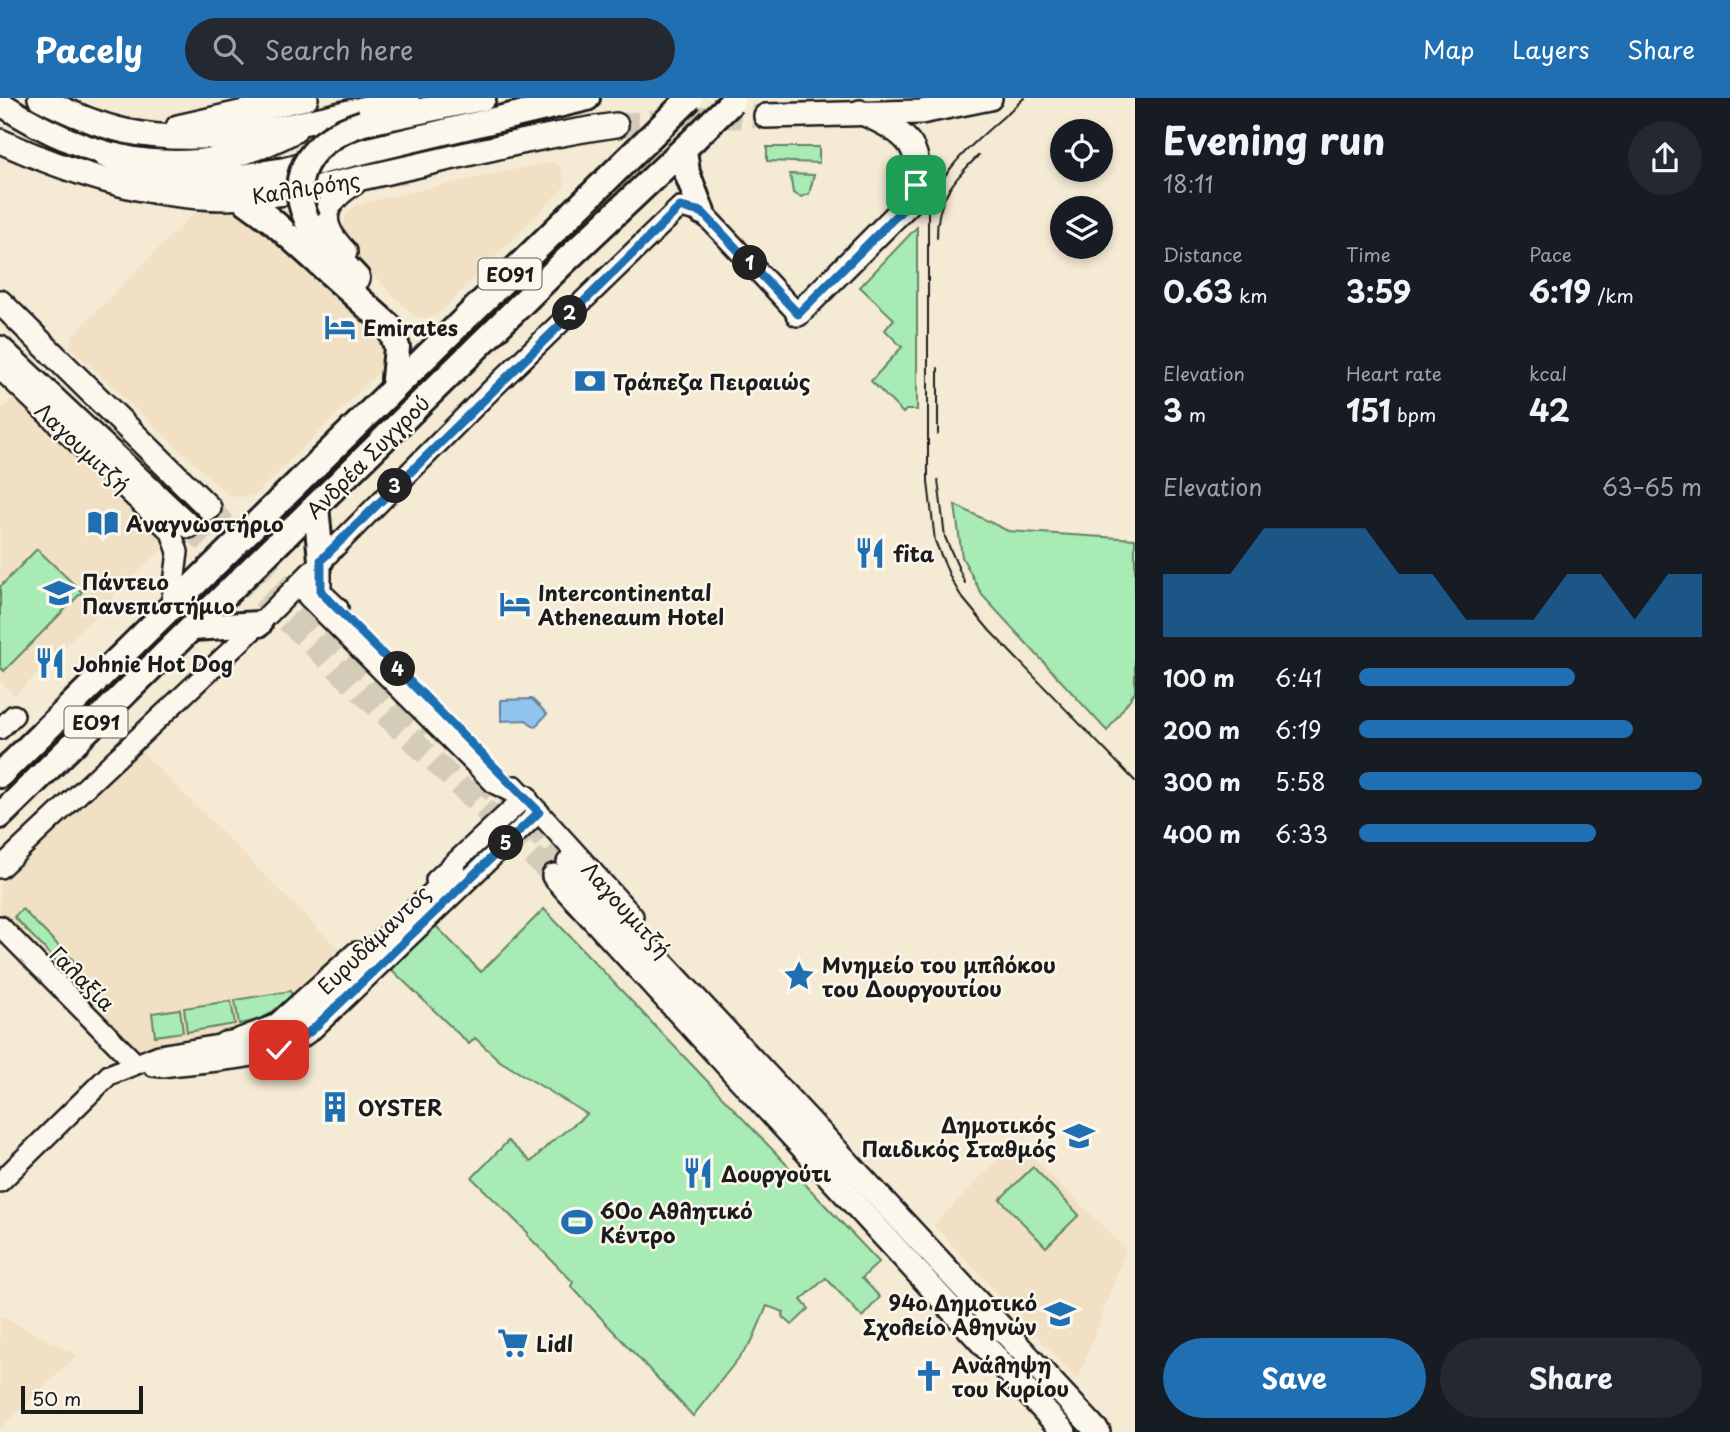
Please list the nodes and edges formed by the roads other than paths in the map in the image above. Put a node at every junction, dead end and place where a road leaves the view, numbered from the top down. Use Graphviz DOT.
graph roads {
  1 [pos="41,98"];
  2 [pos="306,98"];
  3 [pos="407,98"];
  4 [pos="482,98"];
  5 [pos="587,98"];
  6 [pos="690,98"];
  7 [pos="990,98"];
  8 [pos="736,99"];
  9 [pos="0,103"];
  10 [pos="860,113"];
  11 [pos="766,116"];
  12 [pos="316,119"];
  13 [pos="616,125"];
  14 [pos="155,134"];
  15 [pos="686,147"];
  16 [pos="6,149"];
  17 [pos="638,149"];
  18 [pos="105,155"];
  19 [pos="361,178"];
  20 [pos="574,191"];
  21 [pos="241,198"];
  22 [pos="702,212"];
  23 [pos="354,262"];
  24 [pos="0,302"];
  25 [pos="798,314"];
  26 [pos="0,348"];
  27 [pos="0,369"];
  28 [pos="394,379"];
  29 [pos="378,404"];
  30 [pos="316,506"];
  31 [pos="209,508"];
  32 [pos="189,526"];
  33 [pos="321,560"];
  34 [pos="309,595"];
  35 [pos="172,607"];
  36 [pos="259,624"];
  37 [pos="192,628"];
  38 [pos="14,715"];
  39 [pos="0,729"];
  40 [pos="0,775"];
  41 [pos="532,805"];
  42 [pos="0,816"];
  43 [pos="0,868"];
  44 [pos="454,874"];
  45 [pos="0,926"];
  46 [pos="225,1044"];
  47 [pos="135,1063"];
  48 [pos="0,1182"];
  49 [pos="939,1261"];
  50 [pos="1064,1432"];
  51 [pos="1098,1432"];
  1 -- 14 [label="main road"];
  2 -- 14 [label="main road"];
  3 -- 12 [label="main road"];
  4 -- 28 [label="highway, bridge"];
  5 -- 18 [label="highway"];
  6 -- 17 [label="highway, Ανδρέα Συγγρού / ΕΟ91, bridge"];
  7 -- 10 [label="main road"];
  8 -- 15 [label="highway, Ανδρέα Συγγρού / ΕΟ91, bridge"];
  9 -- 18 [label="main road"];
  10 -- 11 [label="main road"];
  10 -- 25 [label="main road"];
  12 -- 14 [label="main road"];
  12 -- 18 [label="main road"];
  13 -- 19 [label="main road, Καλλιρόης"];
  15 -- 22 [label="highway"];
  15 -- 30 [label="highway, Ανδρέα Συγγρού / ΕΟ91"];
  16 -- 21 [label="main road, Καλλιρόης"];
  17 -- 20 [label="highway"];
  17 -- 29 [label="highway, Ανδρέα Συγγρού / ΕΟ91"];
  19 -- 21 [label="main road, Καλλιρόης"];
  19 -- 23 [label="main road"];
  21 -- 28 [label="highway"];
  22 -- 25 [label="street"];
  22 -- 33 [label="street"];
  24 -- 31 [label="main road, Λαγουμιτζή"];
  26 -- 32 [label="main road, Λαγουμιτζή"];
  27 -- 35 [label="street, Λαγουμιτζή"];
  28 -- 29 [label="highway"];
  29 -- 35 [label="highway, Ανδρέα Συγγρού / ΕΟ91"];
  30 -- 33 [label="highway"];
  30 -- 37 [label="highway, Ανδρέα Συγγρού / ΕΟ91"];
  33 -- 36 [label="street"];
  33 -- 41 [label="street, Λαγουμιτζή"];
  34 -- 41 [label="main road"];
  35 -- 40 [label="highway, Ανδρέα Συγγρού / ΕΟ91"];
  36 -- 37 [label="highway"];
  36 -- 43 [label="street"];
  37 -- 42 [label="highway, Ανδρέα Συγγρού / ΕΟ91"];
  38 -- 39 [label="street"];
  41 -- 46 [label="street, Ευρυδάμαντος"];
  41 -- 47 [label="street, Ευρυδάμαντος"];
  41 -- 49 [label="street, Λαγουμιτζή"];
  44 -- 46 [label="main road"];
  45 -- 47 [label="street, Γαλαξία"];
  46 -- 47 [label="street, Ευρυδάμαντος"];
  47 -- 48 [label="street, Ευρυδάμαντος"];
  49 -- 50 [label="main road, Λαγουμιτζή"];
  49 -- 51 [label="main road, Λαγουμιτζή"];
}
